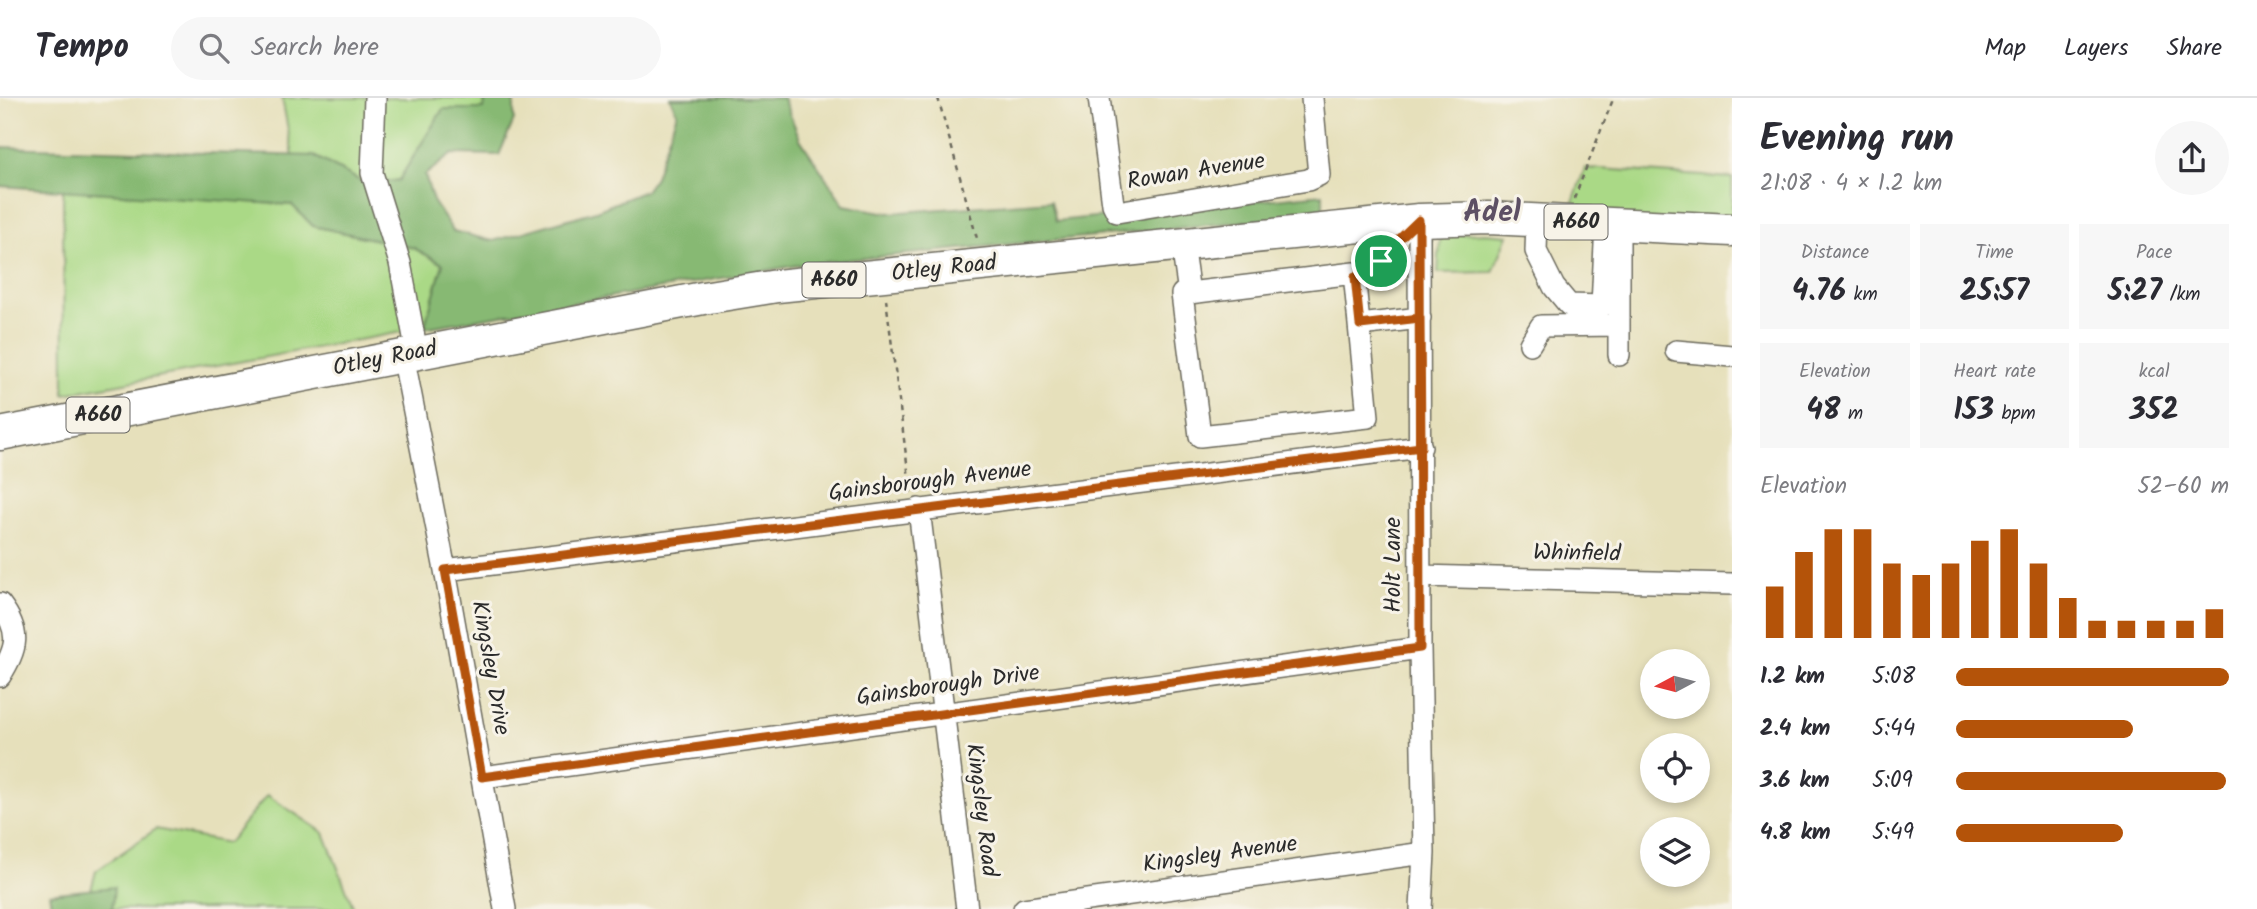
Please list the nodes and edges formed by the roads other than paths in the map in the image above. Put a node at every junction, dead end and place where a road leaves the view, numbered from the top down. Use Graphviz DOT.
graph roads {
  1 [pos="375,98"];
  2 [pos="1099,98"];
  3 [pos="1312,98"];
  4 [pos="1419,220"];
  5 [pos="1552,221"];
  6 [pos="1612,224"];
  7 [pos="1732,230"];
  8 [pos="1182,244"];
  9 [pos="1189,293"];
  10 [pos="1420,318"];
  11 [pos="1360,325"];
  12 [pos="1619,325"];
  13 [pos="1530,344"];
  14 [pos="1676,351"];
  15 [pos="410,354"];
  16 [pos="1619,355"];
  17 [pos="1732,356"];
  18 [pos="0,434"];
  19 [pos="1421,447"];
  20 [pos="916,509"];
  21 [pos="445,570"];
  22 [pos="1420,576"];
  23 [pos="1732,584"];
  24 [pos="0,604"];
  25 [pos="1420,648"];
  26 [pos="0,676"];
  27 [pos="942,713"];
  28 [pos="482,777"];
  29 [pos="1424,853"];
  30 [pos="505,909"];
  31 [pos="967,909"];
  32 [pos="1024,909"];
  33 [pos="1421,909"];
  1 -- 15 [label="street, Kingsley Drive"];
  2 -- 3 [label="street, Rowan Avenue"];
  4 -- 5 [label="highway, Otley Road / A660"];
  4 -- 8 [label="highway, Otley Road / A660"];
  4 -- 10 [label="street, Holt Lane"];
  5 -- 6 [label="highway, Otley Road / A660"];
  5 -- 6 [label="street"];
  6 -- 7 [label="highway, Otley Road / A660"];
  6 -- 12 [label="street"];
  8 -- 9 [label="street"];
  8 -- 15 [label="highway, Otley Road / A660"];
  9 -- 11 [label="street"];
  9 -- 11 [label="street"];
  10 -- 11 [label="street"];
  10 -- 19 [label="street, Holt Lane"];
  12 -- 13 [label="street"];
  12 -- 16 [label="street"];
  14 -- 17 [label="street"];
  15 -- 18 [label="highway, Otley Road / A660"];
  15 -- 21 [label="street, Kingsley Drive"];
  19 -- 20 [label="street, Gainsborough Avenue"];
  19 -- 22 [label="street, Holt Lane"];
  20 -- 21 [label="street, Gainsborough Avenue"];
  20 -- 27 [label="street, Kingsley Road"];
  21 -- 28 [label="street, Kingsley Drive"];
  22 -- 23 [label="street, Whinfield"];
  22 -- 25 [label="street, Holt Lane"];
  24 -- 26 [label="street"];
  25 -- 27 [label="street, Gainsborough Drive"];
  25 -- 29 [label="street, Holt Lane"];
  27 -- 28 [label="street, Gainsborough Drive"];
  27 -- 31 [label="street, Kingsley Road"];
  28 -- 30 [label="street, Kingsley Drive"];
  29 -- 32 [label="street, Kingsley Avenue"];
  29 -- 33 [label="street, Holt Lane"];
}
